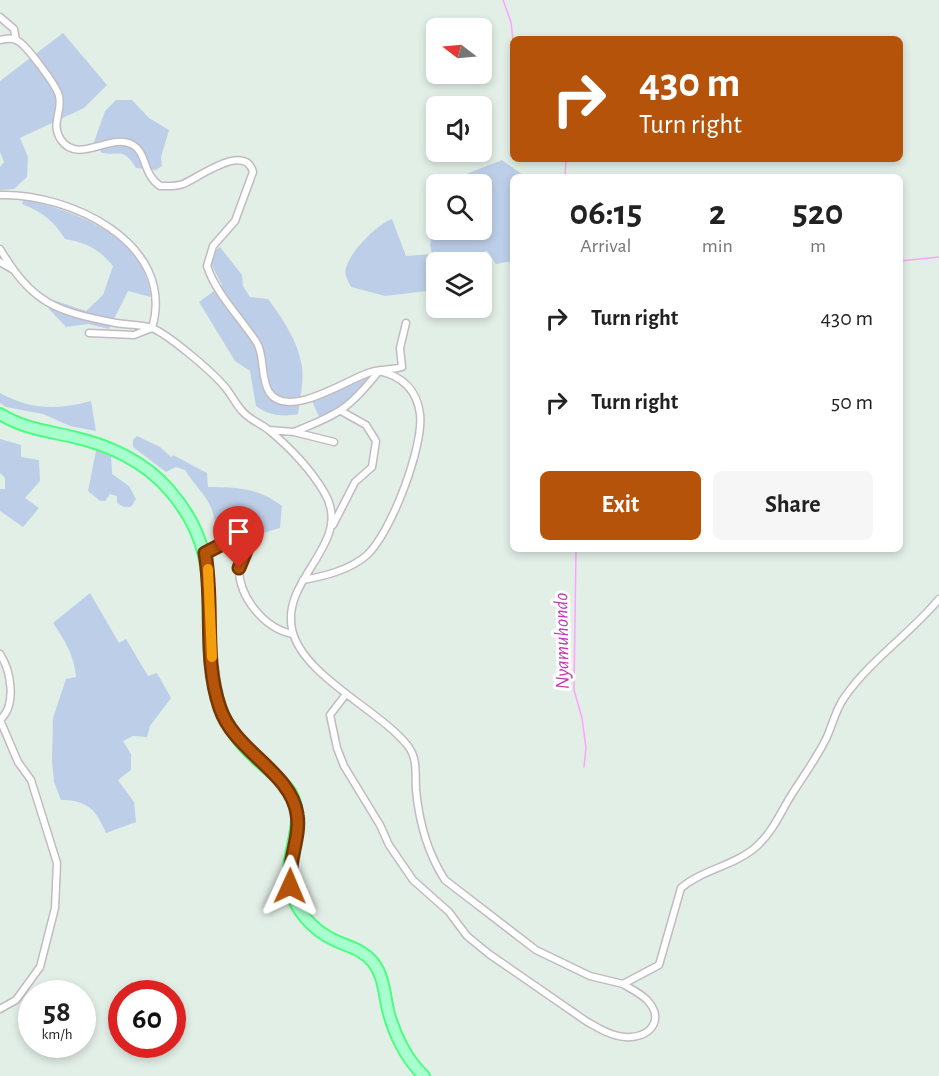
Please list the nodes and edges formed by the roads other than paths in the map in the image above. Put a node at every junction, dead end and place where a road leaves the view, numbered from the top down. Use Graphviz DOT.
graph roads {
  1 [pos="0,17"];
  2 [pos="16,39"];
  3 [pos="0,40"];
  4 [pos="0,195"];
  5 [pos="0,249"];
  6 [pos="0,262"];
  7 [pos="15,271"];
  8 [pos="406,323"];
  9 [pos="152,328"];
  10 [pos="89,333"];
  11 [pos="379,371"];
  12 [pos="341,411"];
  13 [pos="0,414"];
  14 [pos="268,429"];
  15 [pos="294,432"];
  16 [pos="334,442"];
  17 [pos="333,526"];
  18 [pos="205,553"];
  19 [pos="303,580"];
  20 [pos="939,599"];
  21 [pos="293,634"];
  22 [pos="0,654"];
  23 [pos="346,694"];
  24 [pos="0,720"];
  25 [pos="623,984"];
  26 [pos="0,1009"];
  27 [pos="424,1076"];
  1 -- 2 [label="street"];
  2 -- 3 [label="street"];
  2 -- 11 [label="street"];
  4 -- 9 [label="street"];
  5 -- 7 [label="street"];
  6 -- 7 [label="street"];
  7 -- 9 [label="street"];
  8 -- 11 [label="street"];
  9 -- 10 [label="street"];
  9 -- 14 [label="street"];
  11 -- 12 [label="street"];
  11 -- 19 [label="street"];
  12 -- 15 [label="street"];
  12 -- 17 [label="street"];
  13 -- 18 [label="main road"];
  14 -- 15 [label="street"];
  14 -- 17 [label="street"];
  15 -- 16 [label="street"];
  17 -- 19 [label="street"];
  18 -- 21 [label="street"];
  18 -- 27 [label="main road"];
  19 -- 21 [label="street"];
  20 -- 25 [label="street"];
  21 -- 23 [label="street"];
  22 -- 24 [label="street"];
  23 -- 25 [label="street"];
  23 -- 25 [label="street"];
  24 -- 26 [label="street"];
}
